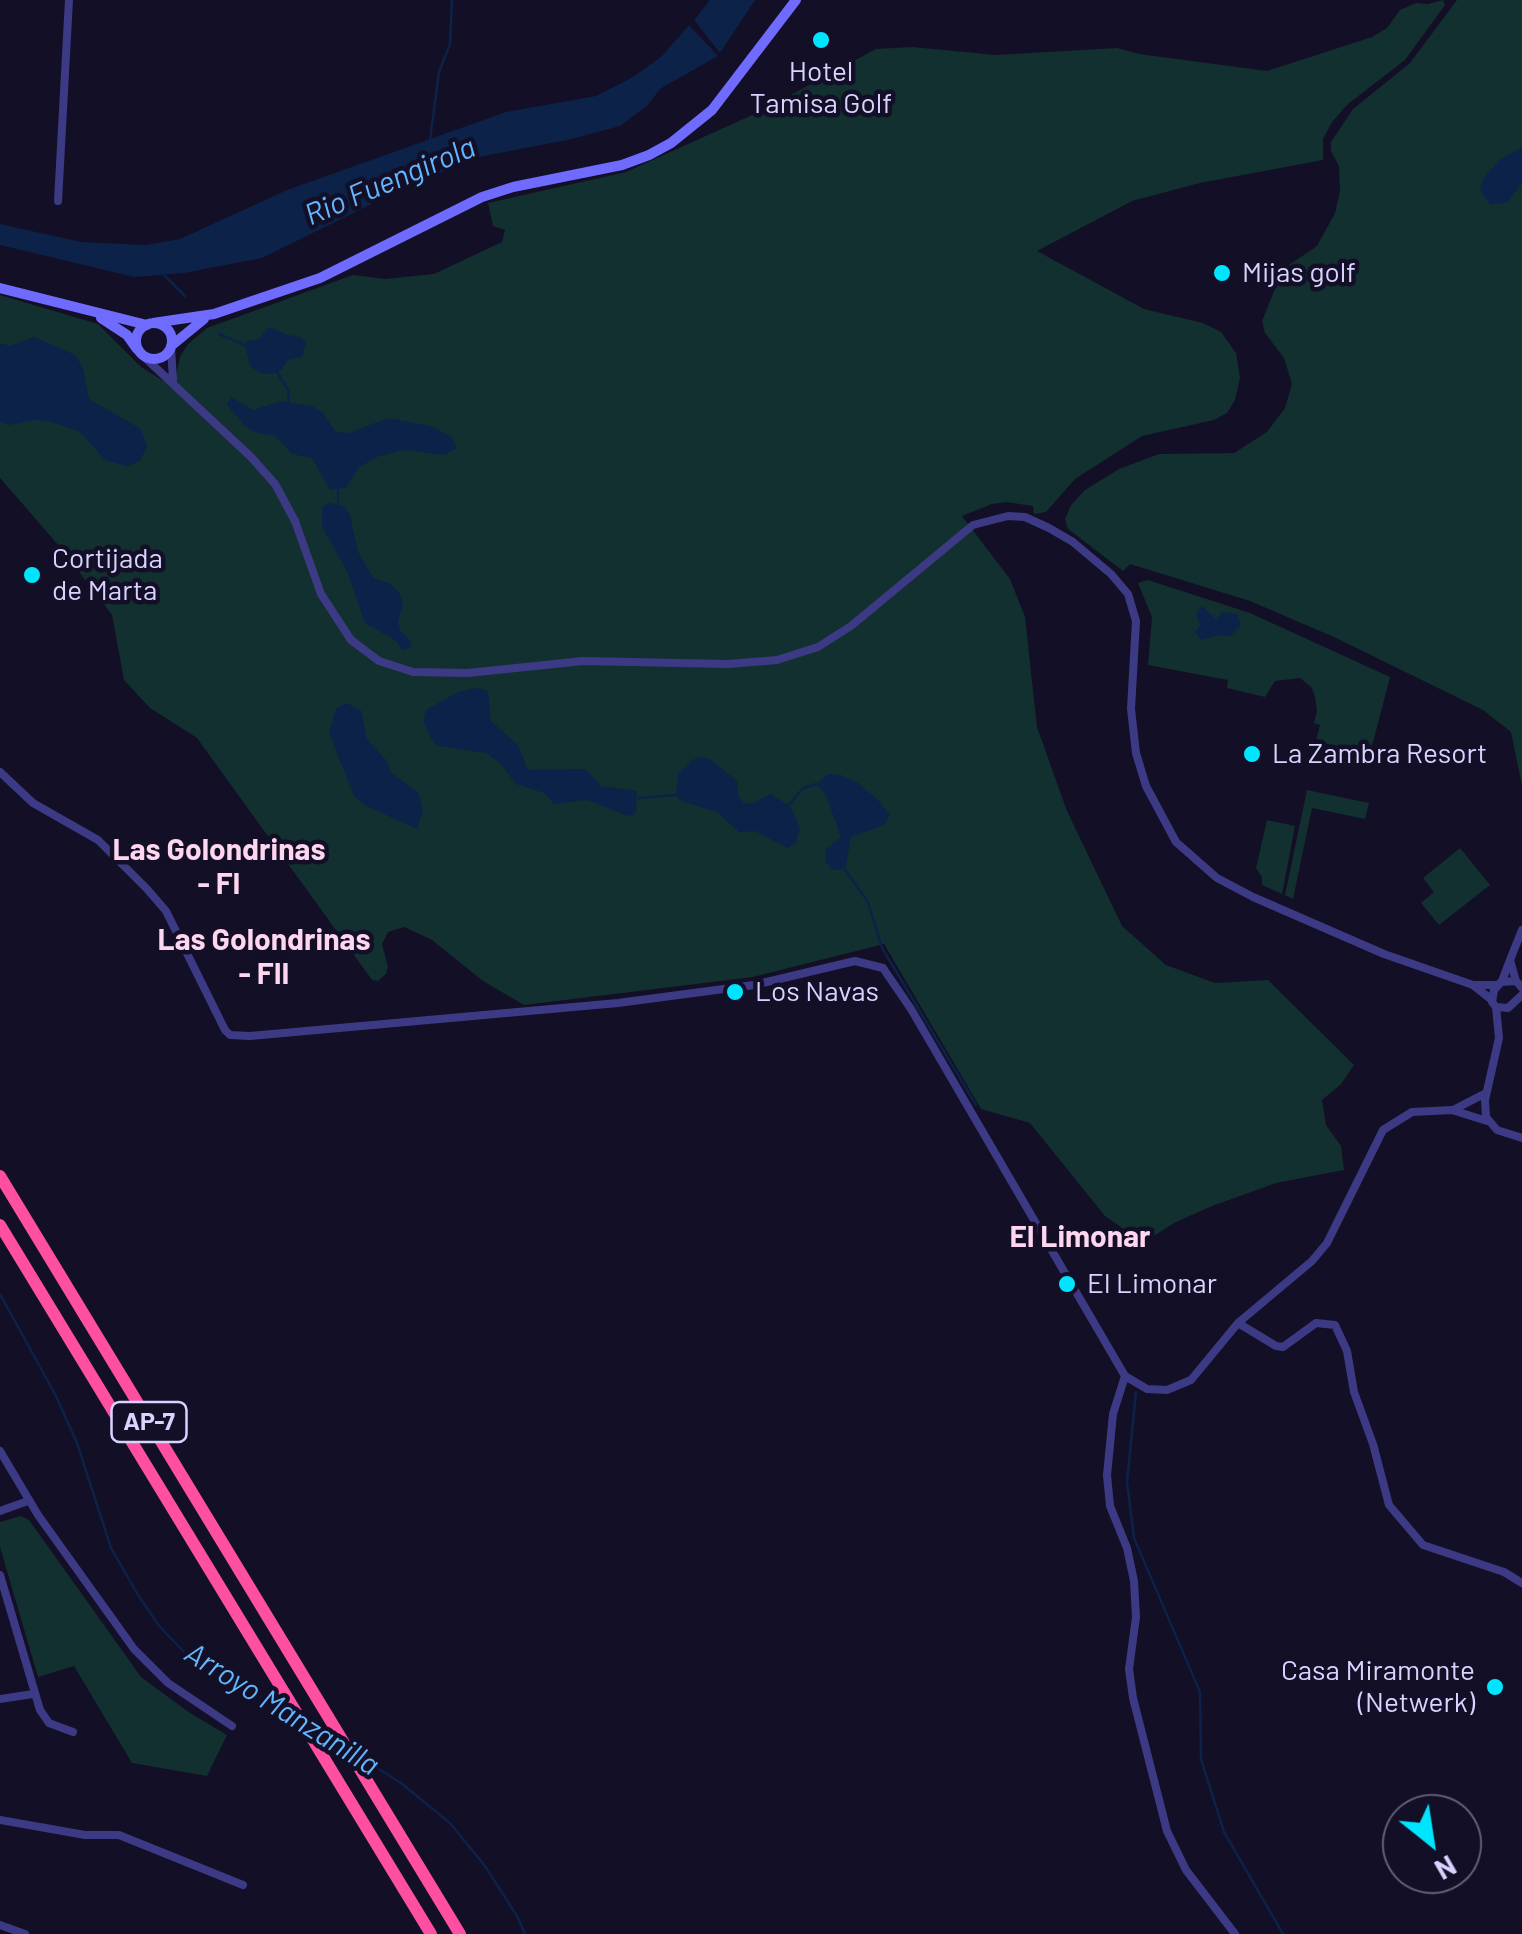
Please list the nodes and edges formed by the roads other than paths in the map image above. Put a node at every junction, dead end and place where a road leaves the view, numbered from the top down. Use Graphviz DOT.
graph roads {
  1 [pos="69,0"];
  2 [pos="796,0"];
  3 [pos="58,201"];
  4 [pos="0,288"];
  5 [pos="91,313"];
  6 [pos="214,314"];
  7 [pos="150,324"];
  8 [pos="171,346"];
  9 [pos="139,351"];
  10 [pos="177,388"];
  11 [pos="0,772"];
  12 [pos="1522,930"];
  13 [pos="1510,960"];
  14 [pos="1500,984"];
  15 [pos="1473,985"];
  16 [pos="1521,990"];
  17 [pos="1494,1003"];
  18 [pos="1486,1093"];
  19 [pos="1452,1110"];
  20 [pos="1488,1121"];
  21 [pos="1522,1138"];
  22 [pos="0,1176"];
  23 [pos="0,1226"];
  24 [pos="1238,1324"];
  25 [pos="1125,1376"];
  26 [pos="0,1452"];
  27 [pos="28,1501"];
  28 [pos="0,1510"];
  29 [pos="0,1574"];
  30 [pos="1522,1583"];
  31 [pos="4,1603"];
  32 [pos="33,1694"];
  33 [pos="0,1699"];
  34 [pos="232,1726"];
  35 [pos="73,1732"];
  36 [pos="0,1820"];
  37 [pos="243,1884"];
  38 [pos="0,1925"];
  39 [pos="25,1934"];
  40 [pos="431,1934"];
  41 [pos="460,1934"];
  42 [pos="1235,1934"];
  1 -- 3 [label="street"];
  2 -- 6 [label="street"];
  4 -- 5 [label="street"];
  5 -- 7 [label="street"];
  5 -- 9 [label="street"];
  6 -- 7 [label="street"];
  6 -- 8 [label="street"];
  7 -- 8 [label="street"];
  7 -- 9 [label="street"];
  8 -- 9 [label="street"];
  8 -- 10 [label="street"];
  9 -- 10 [label="street"];
  10 -- 15 [label="street"];
  11 -- 25 [label="street"];
  12 -- 13 [label="street"];
  13 -- 14 [label="street"];
  13 -- 16 [label="street"];
  14 -- 15 [label="street"];
  14 -- 16 [label="street"];
  14 -- 17 [label="street"];
  15 -- 17 [label="street"];
  16 -- 17 [label="street"];
  17 -- 18 [label="street"];
  18 -- 19 [label="street"];
  18 -- 20 [label="street"];
  19 -- 20 [label="street"];
  19 -- 24 [label="street"];
  20 -- 21 [label="street"];
  22 -- 41 [label="highway, AP-7"];
  23 -- 40 [label="highway, AP-7"];
  24 -- 25 [label="street"];
  24 -- 30 [label="street"];
  25 -- 42 [label="street"];
  26 -- 27 [label="street"];
  27 -- 28 [label="street"];
  27 -- 34 [label="street"];
  29 -- 31 [label="street"];
  31 -- 32 [label="street"];
  32 -- 33 [label="street"];
  32 -- 35 [label="street"];
  36 -- 37 [label="street"];
  38 -- 39 [label="street"];
}
